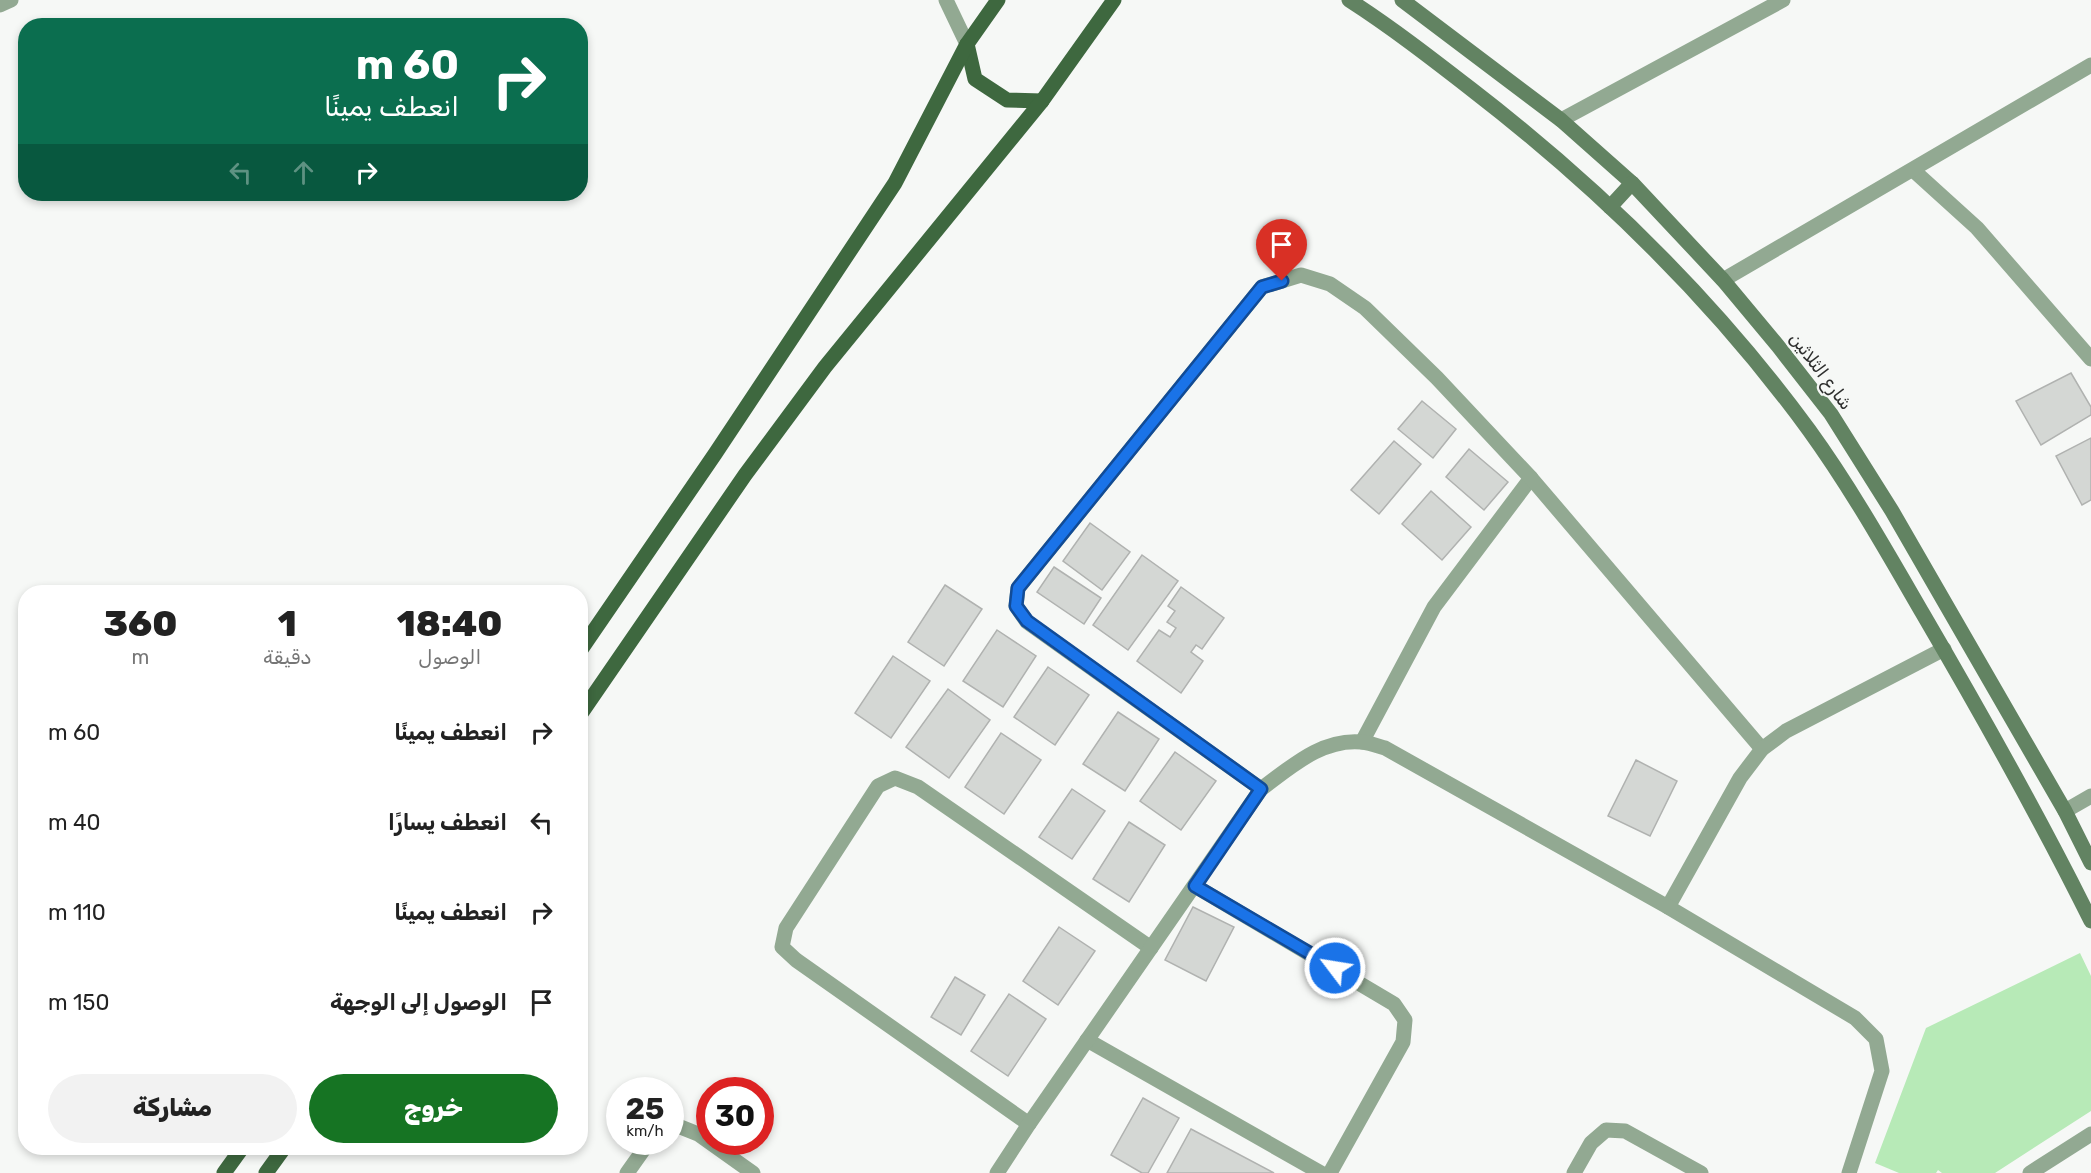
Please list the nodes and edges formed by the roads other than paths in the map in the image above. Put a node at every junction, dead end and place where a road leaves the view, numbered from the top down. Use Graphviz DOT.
graph roads {
  1 [pos="11,0"];
  2 [pos="946,0"];
  3 [pos="998,0"];
  4 [pos="1114,0"];
  5 [pos="1349,0"];
  6 [pos="1402,0"];
  7 [pos="1783,0"];
  8 [pos="0,5"];
  9 [pos="967,44"];
  10 [pos="2091,65"];
  11 [pos="1042,101"];
  12 [pos="1561,120"];
  13 [pos="1913,170"];
  14 [pos="1632,183"];
  15 [pos="1611,207"];
  16 [pos="1723,280"];
  17 [pos="2091,360"];
  18 [pos="1531,478"];
  19 [pos="1892,511"];
  20 [pos="1872,526"];
  21 [pos="588,639"];
  22 [pos="1944,649"];
  23 [pos="588,703"];
  24 [pos="1362,742"];
  25 [pos="1762,749"];
  26 [pos="1261,789"];
  27 [pos="2091,796"];
  28 [pos="2065,811"];
  29 [pos="2091,863"];
  30 [pos="1195,886"];
  31 [pos="1668,907"];
  32 [pos="2091,921"];
  33 [pos="1151,948"];
  34 [pos="1087,1040"];
  35 [pos="1029,1124"];
  36 [pos="684,1128"];
  37 [pos="2091,1134"];
  38 [pos="237,1155"];
  39 [pos="279,1155"];
  40 [pos="640,1155"];
  41 [pos="1852,1172"];
  42 [pos="224,1173"];
  43 [pos="266,1173"];
  44 [pos="627,1173"];
  45 [pos="753,1173"];
  46 [pos="997,1173"];
  47 [pos="1321,1173"];
  48 [pos="1330,1173"];
  49 [pos="1574,1173"];
  50 [pos="1701,1173"];
  51 [pos="2030,1173"];
  1 -- 8 [label="street"];
  2 -- 9 [label="street"];
  3 -- 9 [label="main road"];
  4 -- 11 [label="main road"];
  5 -- 15 [label="main road"];
  6 -- 12 [label="main road, شارع الثلاثين"];
  7 -- 12 [label="street"];
  9 -- 11 [label="main road"];
  9 -- 21 [label="main road"];
  10 -- 13 [label="street"];
  11 -- 23 [label="main road"];
  12 -- 14 [label="main road, شارع الثلاثين"];
  13 -- 16 [label="street"];
  13 -- 17 [label="street"];
  14 -- 15 [label="main road"];
  14 -- 16 [label="main road, شارع الثلاثين"];
  15 -- 20 [label="main road"];
  16 -- 19 [label="main road, شارع الثلاثين"];
  18 -- 24 [label="street"];
  18 -- 25 [label="street"];
  18 -- 26 [label="street"];
  19 -- 20 [label="main road"];
  19 -- 28 [label="main road, شارع الثلاثين"];
  20 -- 22 [label="main road"];
  22 -- 25 [label="street"];
  22 -- 32 [label="main road"];
  24 -- 26 [label="street"];
  24 -- 31 [label="street"];
  25 -- 31 [label="street"];
  26 -- 30 [label="street"];
  27 -- 28 [label="street"];
  28 -- 29 [label="main road, شارع الثلاثين"];
  30 -- 33 [label="street"];
  30 -- 48 [label="street"];
  31 -- 41 [label="street"];
  33 -- 34 [label="street"];
  33 -- 35 [label="street"];
  34 -- 35 [label="street"];
  34 -- 47 [label="street"];
  35 -- 46 [label="street"];
  36 -- 45 [label="street"];
  37 -- 51 [label="street"];
  38 -- 42 [label="main road"];
  39 -- 43 [label="main road"];
  40 -- 44 [label="street"];
  49 -- 50 [label="street"];
}
